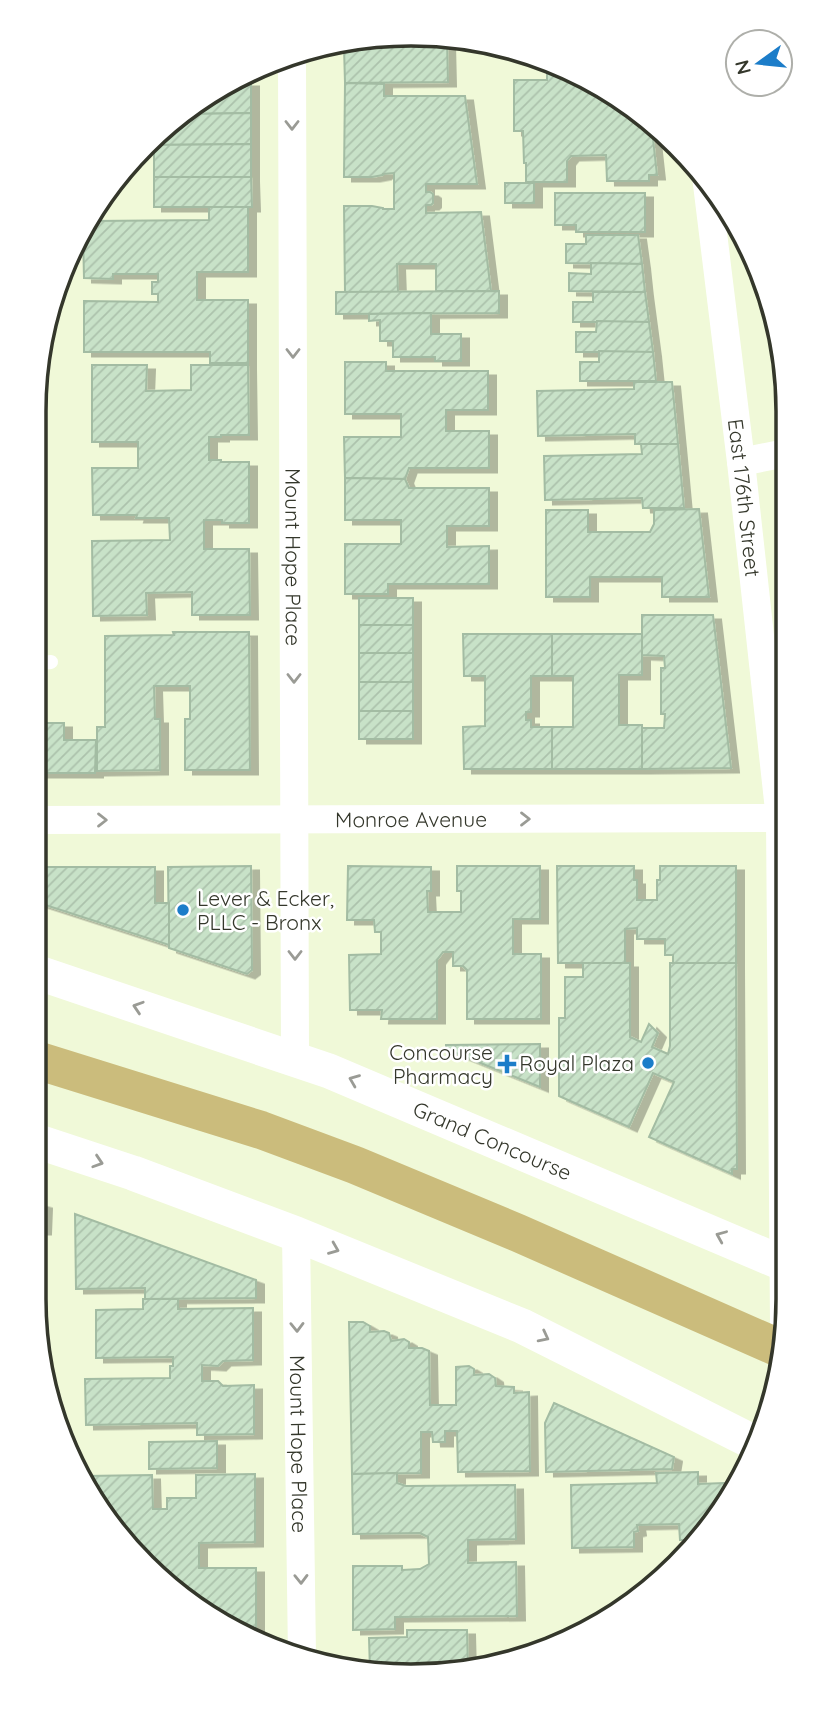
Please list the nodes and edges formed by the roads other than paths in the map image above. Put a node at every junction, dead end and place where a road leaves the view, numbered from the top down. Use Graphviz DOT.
graph roads {
  1 [pos="292,66"];
  2 [pos="708,198"];
  3 [pos="776,455"];
  4 [pos="741,463"];
  5 [pos="51,662"];
  6 [pos="46,663"];
  7 [pos="776,760"];
  8 [pos="776,819"];
  9 [pos="46,820"];
  10 [pos="295,820"];
  11 [pos="46,976"];
  12 [pos="295,1059"];
  13 [pos="46,1063"];
  14 [pos="46,1144"];
  15 [pos="296,1234"];
  16 [pos="776,1258"];
  17 [pos="773,1345"];
  18 [pos="748,1441"];
  19 [pos="302,1648"];
  1 -- 10 [label="street, Mount Hope Place, one-way"];
  2 -- 4 [label="street, East 176th Street"];
  3 -- 4 [label="street"];
  4 -- 7 [label="street, East 176th Street"];
  5 -- 6 [label="lane"];
  10 -- 8 [label="street, Monroe Avenue, one-way"];
  9 -- 10 [label="street, Monroe Avenue, one-way"];
  10 -- 12 [label="street, Mount Hope Place, one-way"];
  12 -- 11 [label="street, Grand Concourse, one-way"];
  16 -- 12 [label="street, Grand Concourse, one-way"];
  13 -- 17 [label="main road"];
  14 -- 15 [label="street, one-way"];
  15 -- 18 [label="street, one-way"];
  15 -- 19 [label="street, Mount Hope Place, one-way"];
}
